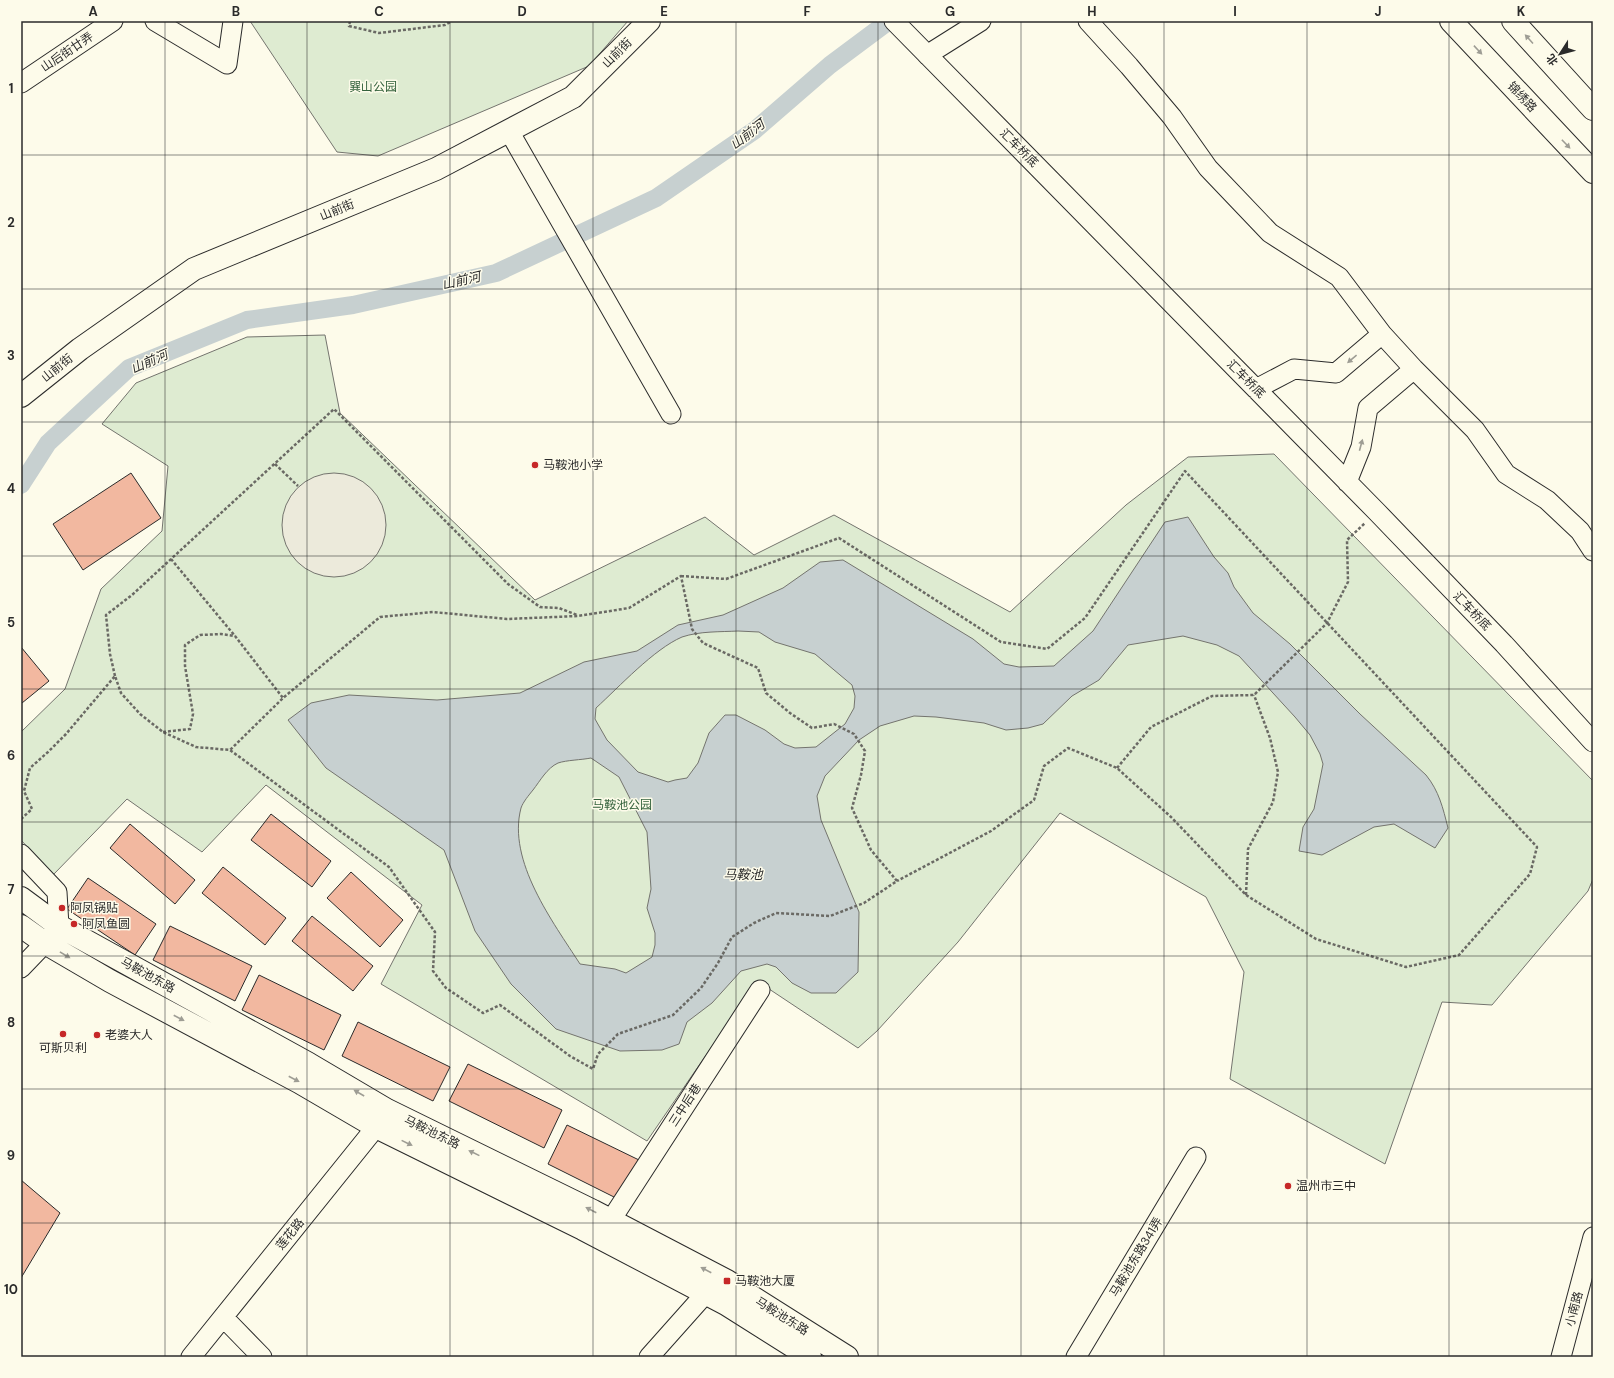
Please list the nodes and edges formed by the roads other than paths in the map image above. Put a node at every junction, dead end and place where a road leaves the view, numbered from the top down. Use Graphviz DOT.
graph roads {
  1 [pos="113,21"];
  2 [pos="155,21"];
  3 [pos="233,21"];
  4 [pos="649,21"];
  5 [pos="894,21"];
  6 [pos="981,21"];
  7 [pos="1088,21"];
  8 [pos="1451,21"];
  9 [pos="1513,21"];
  10 [pos="921,49"];
  11 [pos="21,83"];
  12 [pos="1593,109"];
  13 [pos="509,131"];
  14 [pos="1593,172"];
  15 [pos="1382,334"];
  16 [pos="1414,369"];
  17 [pos="1256,389"];
  18 [pos="21,396"];
  19 [pos="671,414"];
  20 [pos="1347,482"];
  21 [pos="1593,551"];
  22 [pos="1593,742"];
  23 [pos="21,854"];
  24 [pos="21,898"];
  25 [pos="21,926"];
  26 [pos="59,926"];
  27 [pos="45,943"];
  28 [pos="21,968"];
  29 [pos="760,990"];
  30 [pos="382,1119"];
  31 [pos="1196,1156"];
  32 [pos="611,1220"];
  33 [pos="1593,1237"];
  34 [pos="706,1293"];
  35 [pos="223,1317"];
  36 [pos="191,1357"];
  37 [pos="262,1357"];
  38 [pos="649,1357"];
  39 [pos="810,1357"];
  40 [pos="847,1357"];
  41 [pos="1076,1357"];
  42 [pos="1561,1357"];
  1 -- 11 [label="street, 山后街廿弄"];
  2 -- 3 [label="street"];
  4 -- 13 [label="main road, 山前街"];
  5 -- 10 [label="street, 汇车桥底"];
  6 -- 10 [label="street"];
  7 -- 15 [label="street"];
  8 -- 14 [label="main road, 锦绣路, one-way"];
  12 -- 9 [label="main road, one-way"];
  10 -- 17 [label="street, 汇车桥底"];
  13 -- 18 [label="main road, 山前街"];
  13 -- 19 [label="street"];
  15 -- 16 [label="street"];
  15 -- 17 [label="street, one-way"];
  20 -- 16 [label="street, one-way"];
  16 -- 21 [label="street"];
  17 -- 20 [label="street, 汇车桥底"];
  20 -- 22 [label="street, 汇车桥底"];
  23 -- 26 [label="street"];
  24 -- 26 [label="main road, 马鞍池东路"];
  25 -- 27 [label="main road, 马鞍池东路"];
  26 -- 27 [label="street"];
  30 -- 26 [label="main road, 马鞍池东路, one-way"];
  27 -- 28 [label="street"];
  27 -- 30 [label="main road, 马鞍池东路, one-way"];
  29 -- 32 [label="street, 三中后巷"];
  32 -- 30 [label="main road, 马鞍池东路, one-way"];
  30 -- 34 [label="main road, 马鞍池东路, one-way"];
  30 -- 35 [label="street, 莲花路"];
  31 -- 41 [label="street, 马鞍池东路341弄"];
  40 -- 32 [label="main road, 马鞍池东路, one-way"];
  33 -- 42 [label="street, 小南路"];
  34 -- 38 [label="street"];
  34 -- 39 [label="main road, 马鞍池东路"];
  35 -- 36 [label="street, 莲花路"];
  35 -- 37 [label="street"];
}
